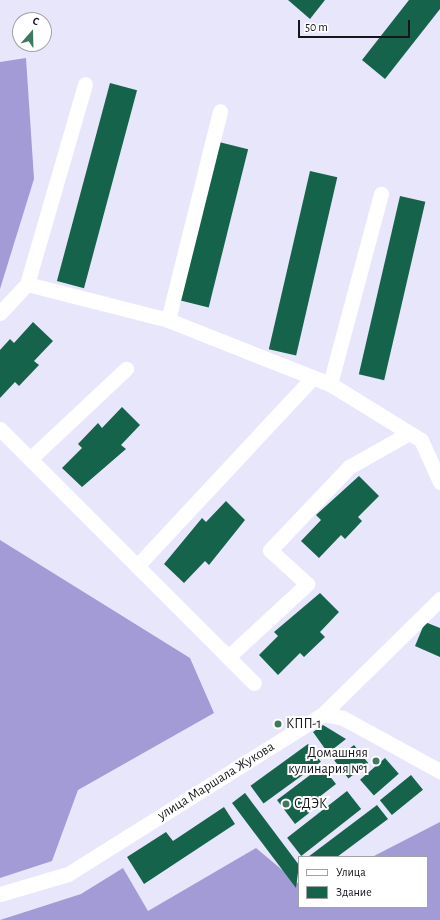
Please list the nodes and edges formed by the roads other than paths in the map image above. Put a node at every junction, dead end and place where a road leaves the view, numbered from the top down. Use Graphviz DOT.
graph roads {
  1 [pos="85,84"];
  2 [pos="220,111"];
  3 [pos="381,194"];
  4 [pos="27,284"];
  5 [pos="0,313"];
  6 [pos="168,320"];
  7 [pos="126,369"];
  8 [pos="313,377"];
  9 [pos="330,384"];
  10 [pos="0,429"];
  11 [pos="409,433"];
  12 [pos="30,459"];
  13 [pos="440,482"];
  14 [pos="137,566"];
  15 [pos="440,599"];
  16 [pos="228,657"];
  17 [pos="254,683"];
  18 [pos="323,714"];
  19 [pos="440,771"];
  20 [pos="0,894"];
  1 -- 4 [label="street"];
  2 -- 6 [label="street"];
  3 -- 9 [label="street"];
  4 -- 5 [label="street"];
  4 -- 6 [label="street"];
  6 -- 8 [label="street"];
  7 -- 12 [label="street"];
  8 -- 9 [label="street"];
  8 -- 14 [label="street"];
  9 -- 11 [label="street"];
  10 -- 12 [label="street"];
  11 -- 13 [label="street"];
  11 -- 16 [label="street"];
  12 -- 14 [label="street"];
  14 -- 16 [label="street"];
  15 -- 18 [label="street, улица Маршала Жукова"];
  16 -- 17 [label="street"];
  18 -- 19 [label="street"];
  18 -- 20 [label="street, улица Маршала Жукова"];
}
